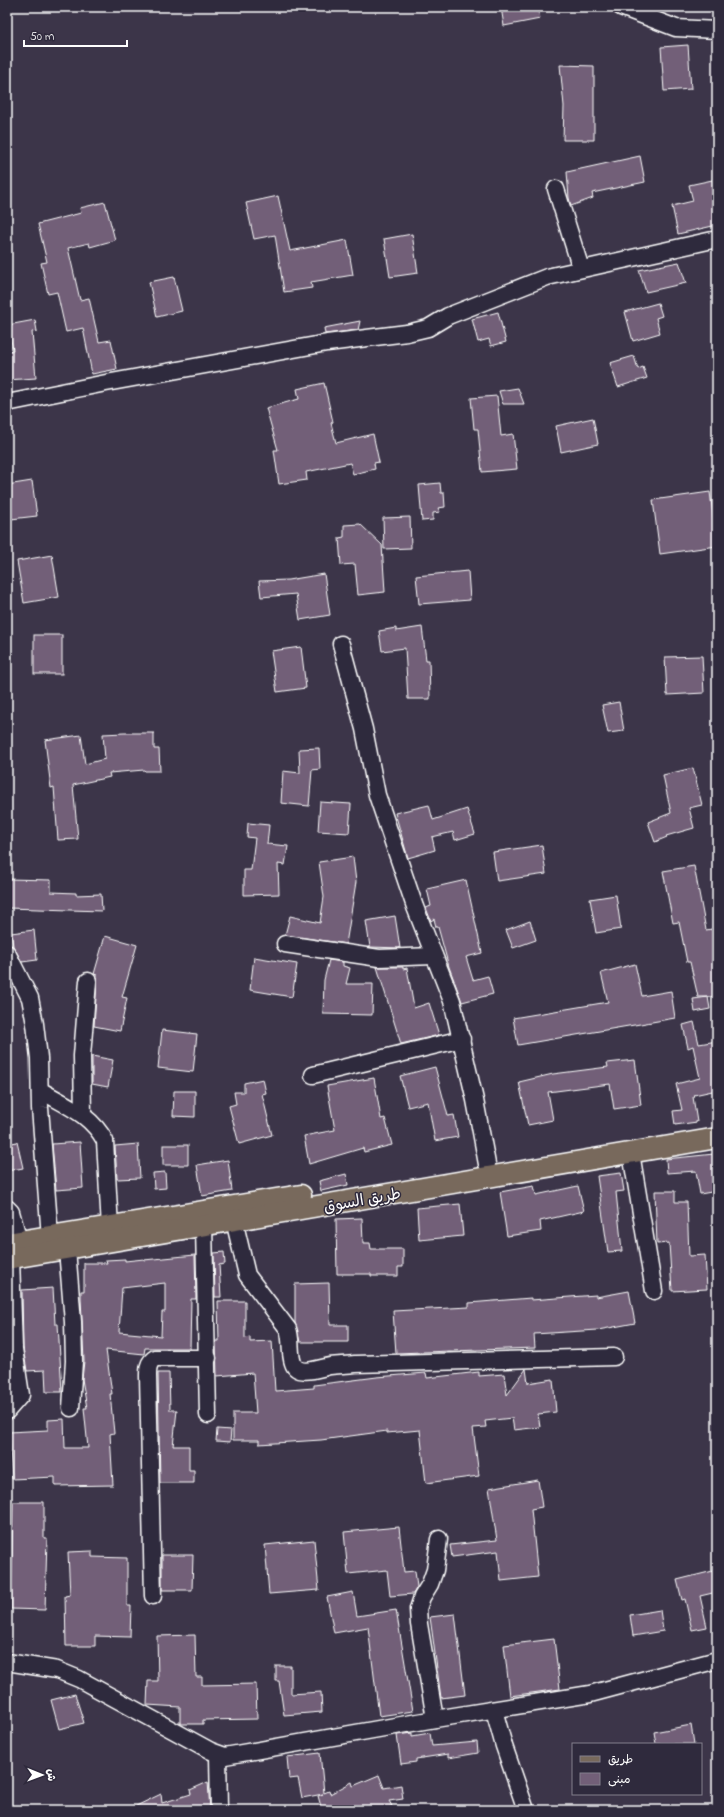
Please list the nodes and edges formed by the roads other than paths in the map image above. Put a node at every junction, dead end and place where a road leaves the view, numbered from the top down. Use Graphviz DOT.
graph roads {
  1 [pos="621,7"];
  2 [pos="717,30"];
  3 [pos="556,189"];
  4 [pos="717,239"];
  5 [pos="581,269"];
  6 [pos="7,403"];
  7 [pos="341,644"];
  8 [pos="285,944"];
  9 [pos="7,953"];
  10 [pos="434,956"];
  11 [pos="88,981"];
  12 [pos="462,1039"];
  13 [pos="314,1075"];
  14 [pos="40,1090"];
  15 [pos="83,1115"];
  16 [pos="717,1124"];
  17 [pos="717,1138"];
  18 [pos="631,1153"];
  19 [pos="487,1164"];
  20 [pos="7,1208"];
  21 [pos="234,1220"];
  22 [pos="204,1225"];
  23 [pos="110,1227"];
  24 [pos="50,1237"];
  25 [pos="67,1249"];
  26 [pos="11,1250"];
  27 [pos="654,1291"];
  28 [pos="614,1357"];
  29 [pos="208,1358"];
  30 [pos="71,1408"];
  31 [pos="7,1412"];
  32 [pos="208,1415"];
  33 [pos="439,1539"];
  34 [pos="153,1596"];
  35 [pos="717,1660"];
  36 [pos="7,1662"];
  37 [pos="494,1710"];
  38 [pos="435,1719"];
  39 [pos="218,1754"];
  40 [pos="219,1810"];
  41 [pos="526,1810"];
  1 -- 2 [label="street"];
  3 -- 5 [label="street"];
  4 -- 5 [label="street"];
  5 -- 6 [label="street"];
  7 -- 10 [label="street"];
  8 -- 10 [label="street"];
  9 -- 14 [label="street"];
  10 -- 12 [label="street"];
  11 -- 15 [label="street"];
  12 -- 13 [label="street"];
  12 -- 19 [label="street"];
  14 -- 15 [label="street"];
  14 -- 24 [label="street"];
  15 -- 23 [label="street"];
  16 -- 19 [label="main road, طريق السوق"];
  17 -- 18 [label="main road, طريق السوق"];
  18 -- 21 [label="main road, طريق السوق"];
  18 -- 27 [label="street"];
  19 -- 23 [label="main road, طريق السوق"];
  20 -- 26 [label="street"];
  21 -- 22 [label="main road, طريق السوق"];
  21 -- 28 [label="street"];
  22 -- 25 [label="main road, طريق السوق"];
  22 -- 29 [label="street"];
  23 -- 24 [label="main road, طريق السوق"];
  24 -- 26 [label="main road, طريق السوق"];
  25 -- 26 [label="main road, طريق السوق"];
  25 -- 30 [label="street"];
  26 -- 31 [label="street"];
  29 -- 32 [label="street"];
  29 -- 34 [label="street"];
  33 -- 38 [label="street"];
  35 -- 37 [label="street"];
  36 -- 39 [label="street"];
  37 -- 38 [label="street"];
  37 -- 41 [label="street"];
  38 -- 39 [label="street"];
  39 -- 40 [label="street"];
}
